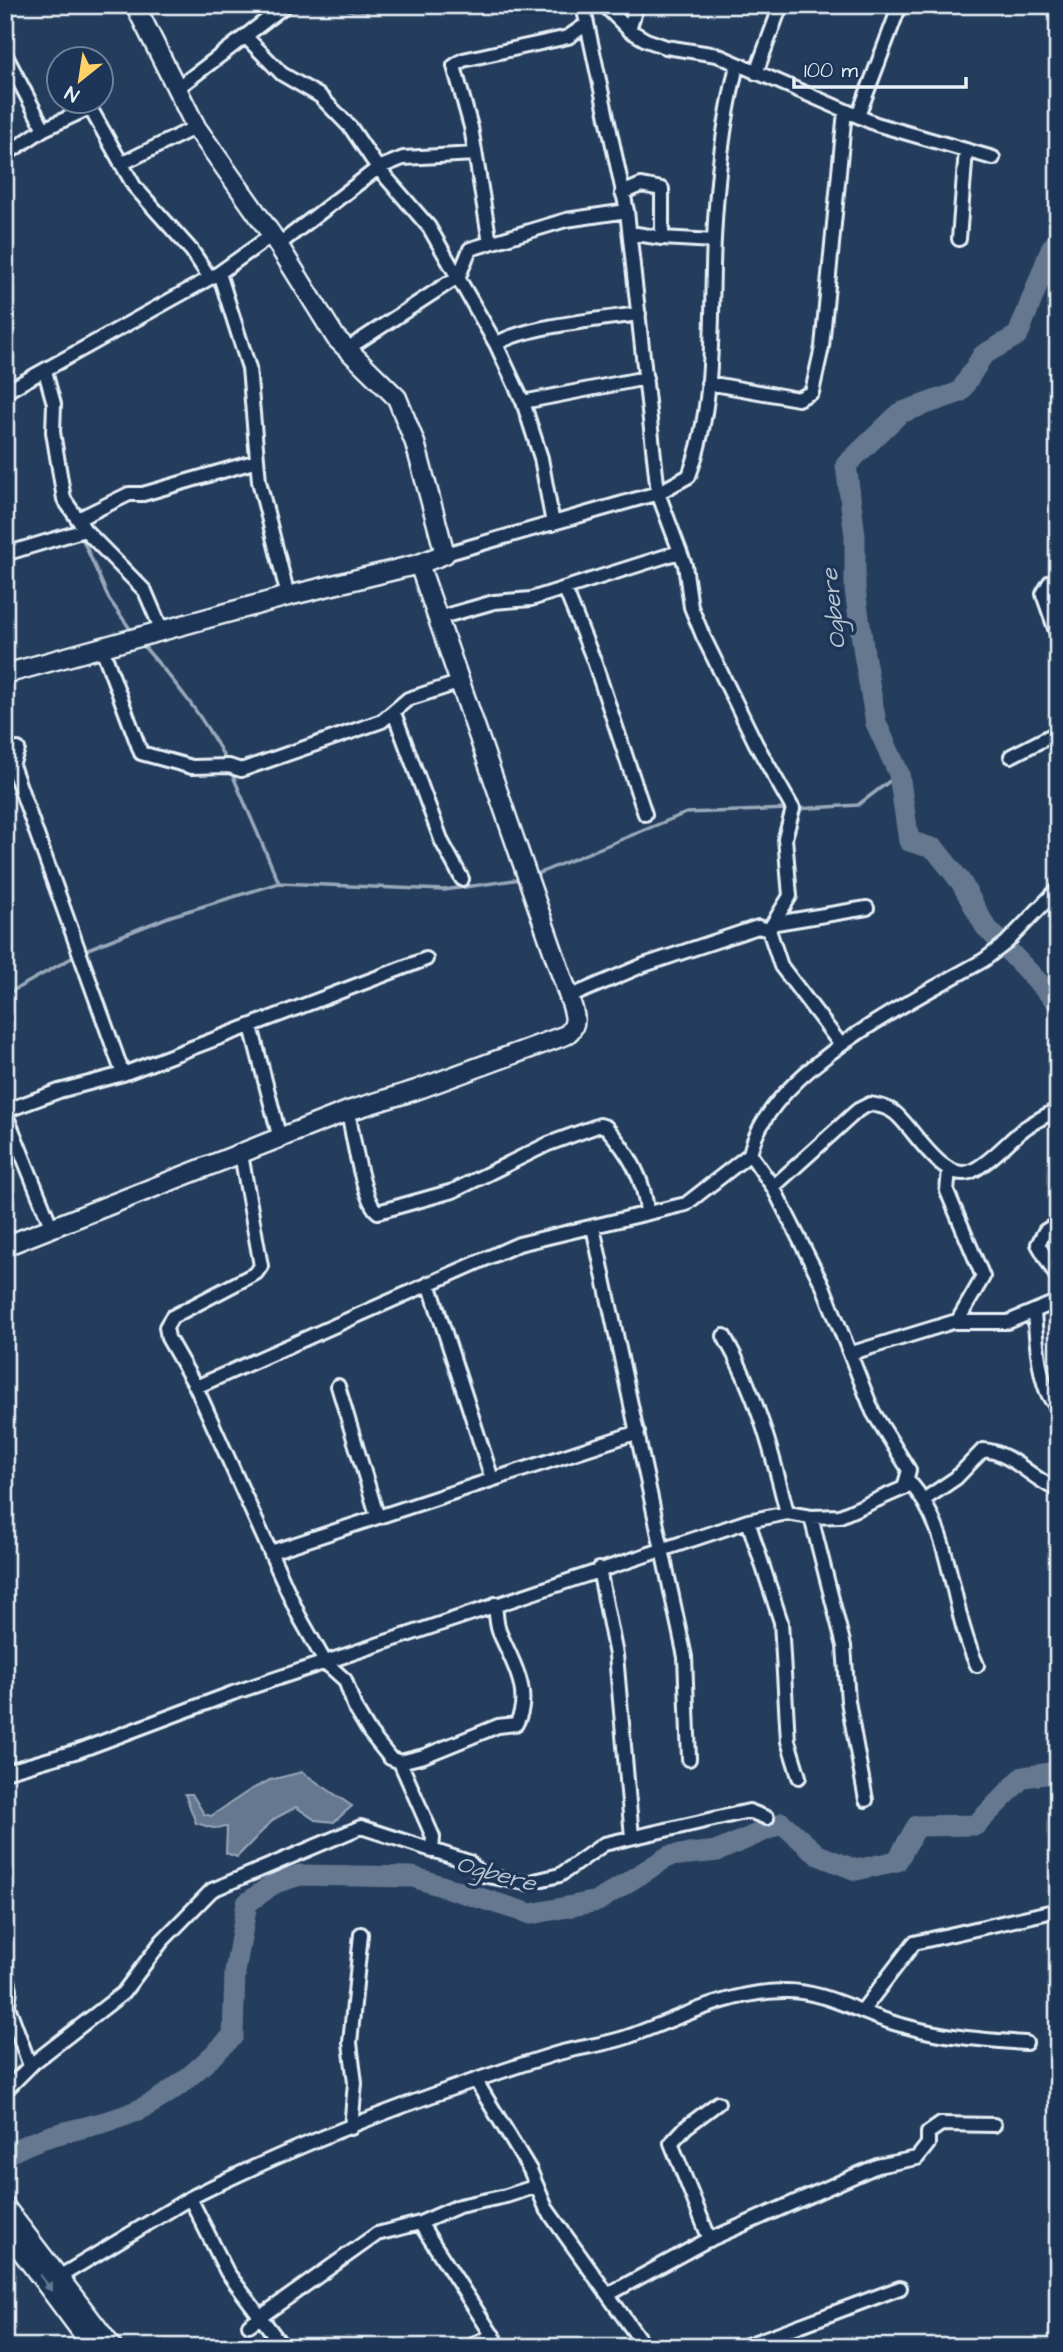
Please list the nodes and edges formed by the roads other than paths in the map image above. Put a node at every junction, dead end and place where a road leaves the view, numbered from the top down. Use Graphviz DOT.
graph roads {
  1 [pos="135,5"];
  2 [pos="286,5"];
  3 [pos="604,5"];
  4 [pos="637,5"];
  5 [pos="781,5"];
  6 [pos="900,5"];
  7 [pos="588,12"];
  8 [pos="629,30"];
  9 [pos="246,37"];
  10 [pos="568,37"];
  11 [pos="592,44"];
  12 [pos="5,54"];
  13 [pos="737,65"];
  14 [pos="756,73"];
  15 [pos="175,90"];
  16 [pos="845,111"];
  17 [pos="858,116"];
  18 [pos="196,127"];
  19 [pos="44,129"];
  20 [pos="966,150"];
  21 [pos="475,153"];
  22 [pos="5,155"];
  23 [pos="993,158"];
  24 [pos="121,164"];
  25 [pos="378,168"];
  26 [pos="622,193"];
  27 [pos="628,211"];
  28 [pos="631,233"];
  29 [pos="662,239"];
  30 [pos="959,239"];
  31 [pos="275,240"];
  32 [pos="714,241"];
  33 [pos="490,243"];
  34 [pos="214,275"];
  35 [pos="459,275"];
  36 [pos="639,314"];
  37 [pos="496,344"];
  38 [pos="347,349"];
  39 [pos="45,371"];
  40 [pos="646,378"];
  41 [pos="708,383"];
  42 [pos="5,392"];
  43 [pos="523,402"];
  44 [pos="257,461"];
  45 [pos="658,493"];
  46 [pos="553,524"];
  47 [pos="82,525"];
  48 [pos="679,552"];
  49 [pos="5,554"];
  50 [pos="445,554"];
  51 [pos="419,564"];
  52 [pos="1058,578"];
  53 [pos="565,589"];
  54 [pos="288,596"];
  55 [pos="438,618"];
  56 [pos="162,631"];
  57 [pos="1058,637"];
  58 [pos="102,648"];
  59 [pos="5,674"];
  60 [pos="461,682"];
  61 [pos="394,713"];
  62 [pos="1058,732"];
  63 [pos="5,751"];
  64 [pos="1011,756"];
  65 [pos="645,814"];
  66 [pos="462,879"];
  67 [pos="1058,889"];
  68 [pos="867,908"];
  69 [pos="772,927"];
  70 [pos="426,959"];
  71 [pos="569,997"];
  72 [pos="251,1026"];
  73 [pos="841,1045"];
  74 [pos="123,1074"];
  75 [pos="1058,1108"];
  76 [pos="348,1111"];
  77 [pos="5,1112"];
  78 [pos="280,1139"];
  79 [pos="240,1154"];
  80 [pos="750,1154"];
  81 [pos="949,1170"];
  82 [pos="773,1187"];
  83 [pos="647,1213"];
  84 [pos="1058,1223"];
  85 [pos="51,1226"];
  86 [pos="593,1227"];
  87 [pos="5,1246"];
  88 [pos="1058,1279"];
  89 [pos="429,1283"];
  90 [pos="1058,1301"];
  91 [pos="1034,1313"];
  92 [pos="957,1322"];
  93 [pos="724,1336"];
  94 [pos="852,1353"];
  95 [pos="338,1386"];
  96 [pos="196,1387"];
  97 [pos="1058,1406"];
  98 [pos="638,1432"];
  99 [pos="492,1479"];
  100 [pos="908,1480"];
  101 [pos="1058,1490"];
  102 [pos="925,1499"];
  103 [pos="787,1513"];
  104 [pos="377,1515"];
  105 [pos="811,1517"];
  106 [pos="748,1521"];
  107 [pos="663,1550"];
  108 [pos="271,1552"];
  109 [pos="599,1570"];
  110 [pos="495,1604"];
  111 [pos="325,1662"];
  112 [pos="977,1665"];
  113 [pos="689,1759"];
  114 [pos="400,1762"];
  115 [pos="5,1772"];
  116 [pos="800,1777"];
  117 [pos="866,1800"];
  118 [pos="767,1818"];
  119 [pos="632,1837"];
  120 [pos="432,1851"];
  121 [pos="1058,1910"];
  122 [pos="360,1934"];
  123 [pos="6,1972"];
  124 [pos="862,2011"];
  125 [pos="1026,2043"];
  126 [pos="30,2066"];
  127 [pos="476,2081"];
  128 [pos="5,2091"];
  129 [pos="718,2103"];
  130 [pos="993,2125"];
  131 [pos="351,2128"];
  132 [pos="537,2186"];
  133 [pos="190,2198"];
  134 [pos="5,2207"];
  135 [pos="420,2223"];
  136 [pos="5,2229"];
  137 [pos="710,2240"];
  138 [pos="59,2277"];
  139 [pos="900,2288"];
  140 [pos="609,2294"];
  141 [pos="261,2314"];
  142 [pos="830,2314"];
  143 [pos="249,2325"];
  144 [pos="837,2328"];
  145 [pos="493,2335"];
  146 [pos="93,2347"];
  147 [pos="112,2347"];
  148 [pos="283,2347"];
  149 [pos="469,2347"];
  150 [pos="500,2347"];
  151 [pos="645,2347"];
  152 [pos="742,2347"];
  1 -- 15 [label="street"];
  2 -- 9 [label="street"];
  3 -- 8 [label="street"];
  4 -- 8 [label="street"];
  5 -- 14 [label="street"];
  6 -- 17 [label="street"];
  7 -- 10 [label="street"];
  7 -- 11 [label="street"];
  8 -- 13 [label="street"];
  9 -- 15 [label="street"];
  9 -- 25 [label="street"];
  10 -- 11 [label="street"];
  10 -- 21 [label="street"];
  11 -- 26 [label="street"];
  12 -- 19 [label="street"];
  13 -- 14 [label="street"];
  13 -- 32 [label="street"];
  14 -- 16 [label="street"];
  15 -- 18 [label="street"];
  16 -- 17 [label="street"];
  16 -- 41 [label="street"];
  17 -- 20 [label="street"];
  18 -- 24 [label="street"];
  18 -- 31 [label="street"];
  19 -- 22 [label="street"];
  19 -- 24 [label="street"];
  20 -- 23 [label="street"];
  20 -- 30 [label="street"];
  21 -- 25 [label="street"];
  21 -- 33 [label="street"];
  24 -- 34 [label="street"];
  25 -- 31 [label="street"];
  25 -- 35 [label="street"];
  26 -- 27 [label="street"];
  26 -- 29 [label="street"];
  27 -- 28 [label="street"];
  27 -- 33 [label="street"];
  28 -- 29 [label="street"];
  28 -- 36 [label="street"];
  29 -- 32 [label="street"];
  31 -- 34 [label="street"];
  31 -- 38 [label="street"];
  32 -- 41 [label="street"];
  33 -- 35 [label="street"];
  34 -- 39 [label="street"];
  34 -- 44 [label="street"];
  35 -- 37 [label="street"];
  35 -- 38 [label="street"];
  36 -- 37 [label="street"];
  36 -- 40 [label="street"];
  37 -- 43 [label="street"];
  38 -- 50 [label="street"];
  39 -- 42 [label="street"];
  39 -- 47 [label="street"];
  40 -- 43 [label="street"];
  40 -- 45 [label="street"];
  41 -- 45 [label="street"];
  43 -- 46 [label="street"];
  44 -- 47 [label="street"];
  44 -- 54 [label="street"];
  45 -- 46 [label="street"];
  45 -- 48 [label="street"];
  46 -- 50 [label="street"];
  47 -- 49 [label="street"];
  47 -- 56 [label="street"];
  48 -- 53 [label="street"];
  48 -- 69 [label="street"];
  50 -- 51 [label="street"];
  51 -- 54 [label="street"];
  51 -- 55 [label="street"];
  52 -- 57 [label="street"];
  53 -- 55 [label="street"];
  53 -- 65 [label="street"];
  54 -- 56 [label="street"];
  55 -- 60 [label="street"];
  56 -- 58 [label="street"];
  58 -- 59 [label="street"];
  58 -- 61 [label="street"];
  60 -- 61 [label="street"];
  60 -- 71 [label="street"];
  61 -- 66 [label="street"];
  62 -- 64 [label="street"];
  63 -- 74 [label="street"];
  67 -- 73 [label="street"];
  68 -- 69 [label="street"];
  69 -- 71 [label="street"];
  69 -- 73 [label="street"];
  70 -- 72 [label="street"];
  71 -- 76 [label="street"];
  72 -- 74 [label="street"];
  72 -- 78 [label="street"];
  73 -- 80 [label="street"];
  74 -- 77 [label="street"];
  75 -- 81 [label="street"];
  76 -- 78 [label="street"];
  76 -- 83 [label="street"];
  77 -- 85 [label="street"];
  78 -- 79 [label="street"];
  79 -- 85 [label="street"];
  79 -- 96 [label="street"];
  80 -- 82 [label="street"];
  80 -- 83 [label="street"];
  81 -- 82 [label="street"];
  81 -- 92 [label="street"];
  82 -- 94 [label="street"];
  83 -- 86 [label="street"];
  84 -- 88 [label="street"];
  85 -- 87 [label="street"];
  86 -- 89 [label="street"];
  86 -- 98 [label="street"];
  89 -- 96 [label="street"];
  89 -- 99 [label="street"];
  90 -- 91 [label="street"];
  91 -- 92 [label="street"];
  91 -- 97 [label="street"];
  92 -- 94 [label="street"];
  93 -- 103 [label="street"];
  94 -- 100 [label="street"];
  95 -- 104 [label="street"];
  96 -- 108 [label="street"];
  98 -- 99 [label="street"];
  98 -- 107 [label="street"];
  99 -- 104 [label="street"];
  100 -- 102 [label="street"];
  100 -- 105 [label="street"];
  101 -- 102 [label="street"];
  102 -- 112 [label="street"];
  103 -- 105 [label="street"];
  103 -- 106 [label="street"];
  104 -- 108 [label="street"];
  105 -- 117 [label="street"];
  106 -- 107 [label="street"];
  106 -- 116 [label="street"];
  107 -- 109 [label="street"];
  107 -- 113 [label="street"];
  108 -- 111 [label="street"];
  109 -- 110 [label="street"];
  109 -- 119 [label="street"];
  110 -- 111 [label="street"];
  110 -- 114 [label="street"];
  111 -- 114 [label="street"];
  111 -- 115 [label="street"];
  114 -- 120 [label="street"];
  118 -- 119 [label="street"];
  119 -- 120 [label="street"];
  120 -- 126 [label="street"];
  121 -- 124 [label="street"];
  122 -- 131 [label="street"];
  123 -- 126 [label="street"];
  124 -- 125 [label="street"];
  124 -- 127 [label="street"];
  126 -- 128 [label="street"];
  127 -- 131 [label="street"];
  127 -- 132 [label="street"];
  129 -- 137 [label="street"];
  130 -- 137 [label="street"];
  131 -- 133 [label="street"];
  132 -- 135 [label="street"];
  132 -- 140 [label="street"];
  133 -- 138 [label="street"];
  133 -- 141 [label="street"];
  134 -- 138 [label="street"];
  135 -- 141 [label="street"];
  135 -- 145 [label="street"];
  136 -- 146 [label="street, one-way"];
  137 -- 140 [label="street"];
  138 -- 147 [label="street"];
  139 -- 142 [label="street"];
  140 -- 151 [label="street"];
  141 -- 143 [label="street"];
  141 -- 148 [label="street"];
  142 -- 144 [label="street"];
  142 -- 152 [label="street"];
  145 -- 149 [label="street"];
  145 -- 150 [label="street"];
}
